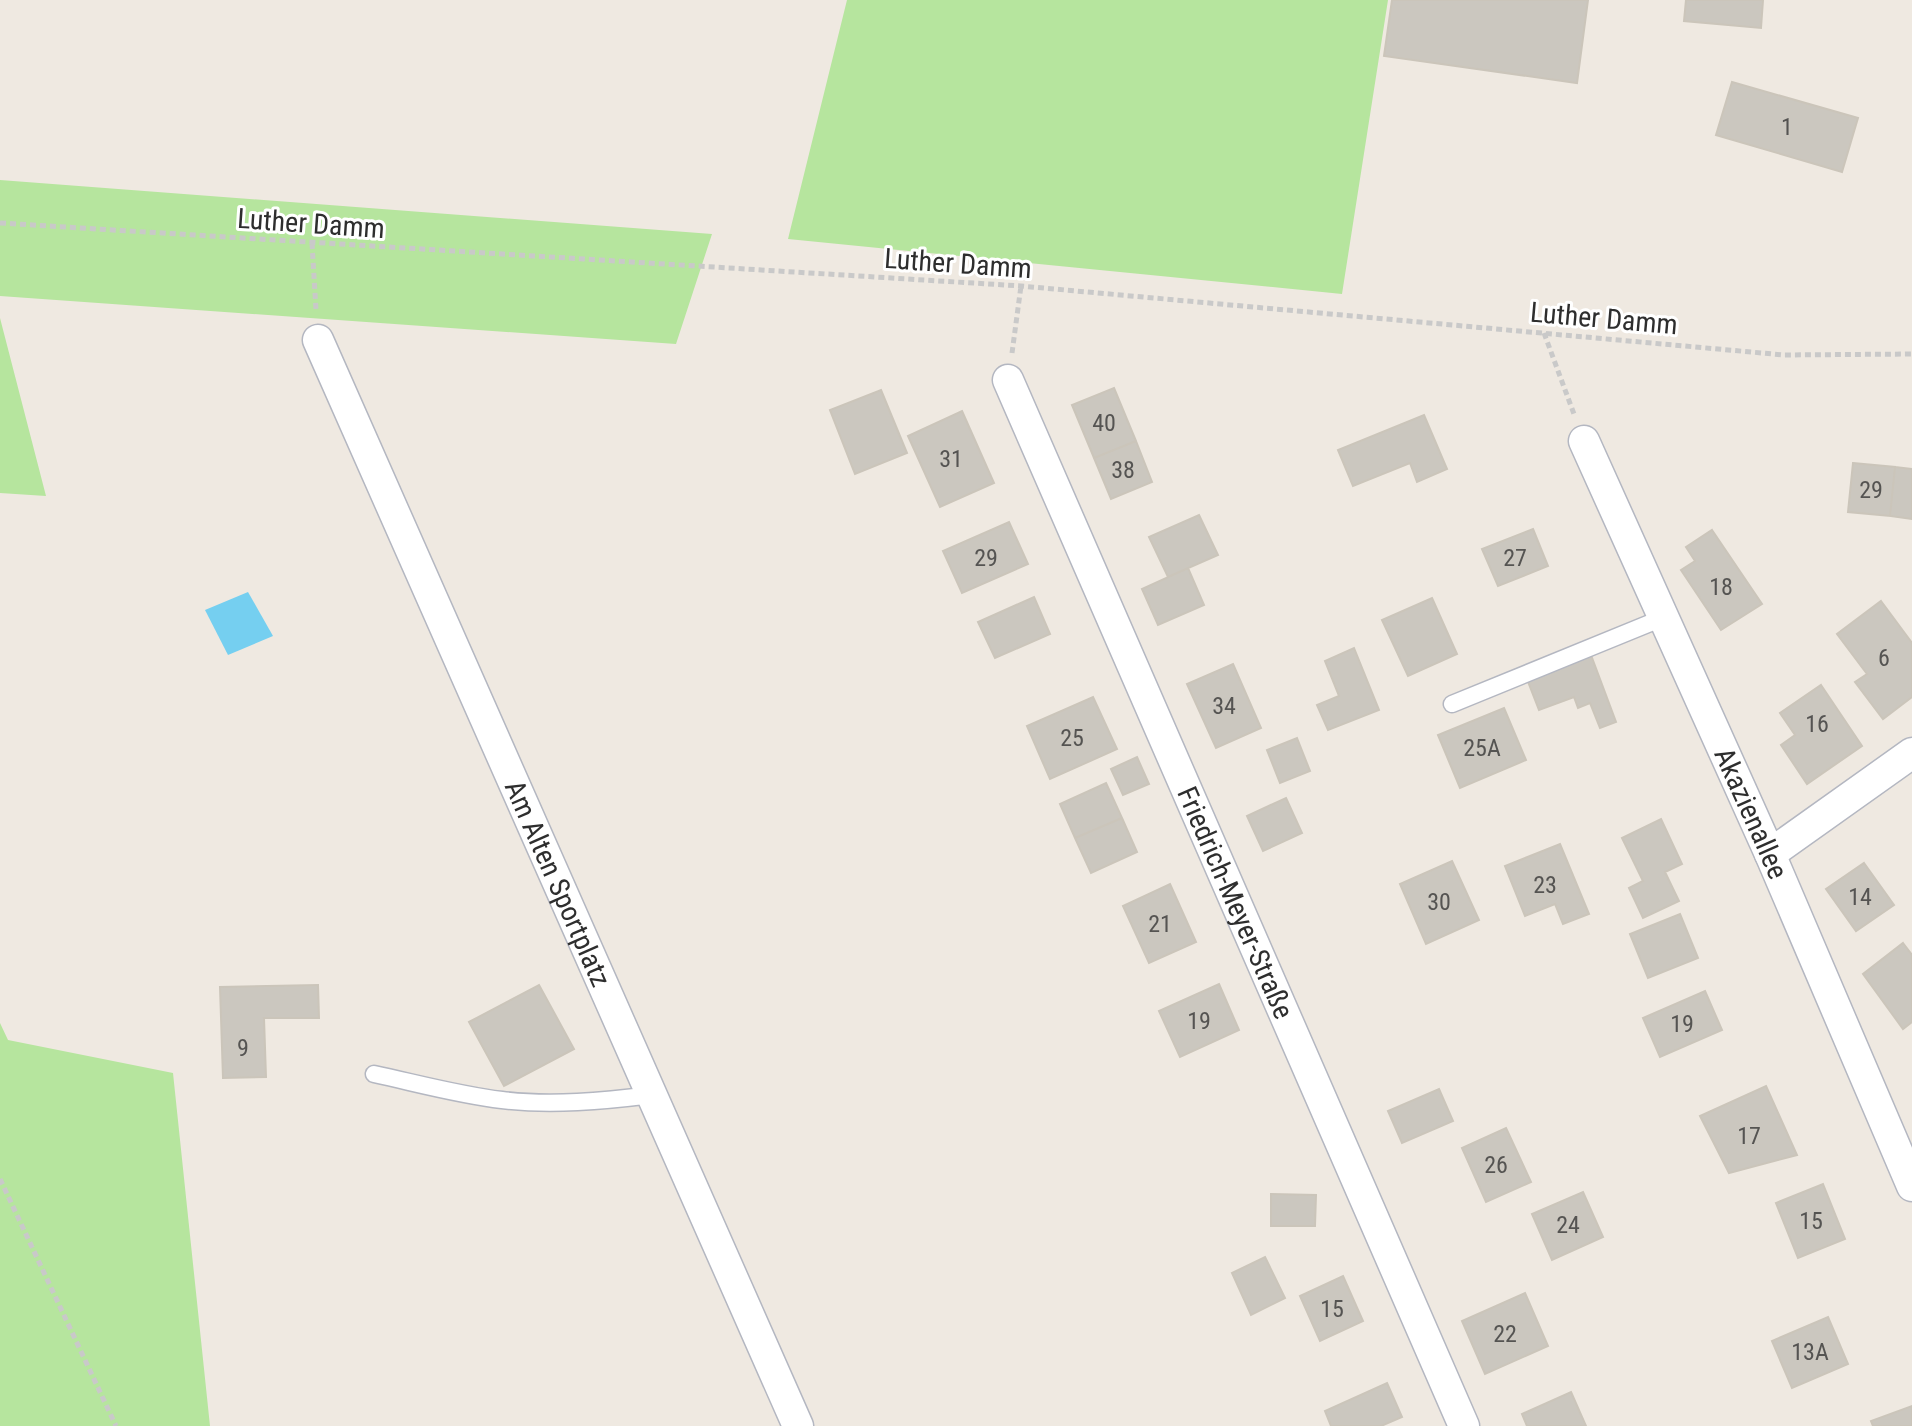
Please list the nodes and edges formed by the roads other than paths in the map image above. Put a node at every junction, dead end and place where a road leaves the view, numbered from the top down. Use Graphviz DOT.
graph roads {
  1 [pos="318,340"];
  2 [pos="1008,380"];
  3 [pos="1584,441"];
  4 [pos="1665,617"];
  5 [pos="1452,704"];
  6 [pos="1912,753"];
  7 [pos="1770,854"];
  8 [pos="374,1074"];
  9 [pos="652,1095"];
  10 [pos="1912,1186"];
  11 [pos="798,1426"];
  12 [pos="1464,1426"];
  1 -- 9 [label="street, Am Alten Sportplatz"];
  2 -- 12 [label="street, Friedrich-Meyer-Straße"];
  3 -- 4 [label="street, Akazienallee"];
  4 -- 5 [label="lane"];
  4 -- 7 [label="street, Akazienallee"];
  6 -- 7 [label="street"];
  7 -- 10 [label="street, Akazienallee"];
  8 -- 9 [label="lane"];
  9 -- 11 [label="street, Am Alten Sportplatz"];
}
